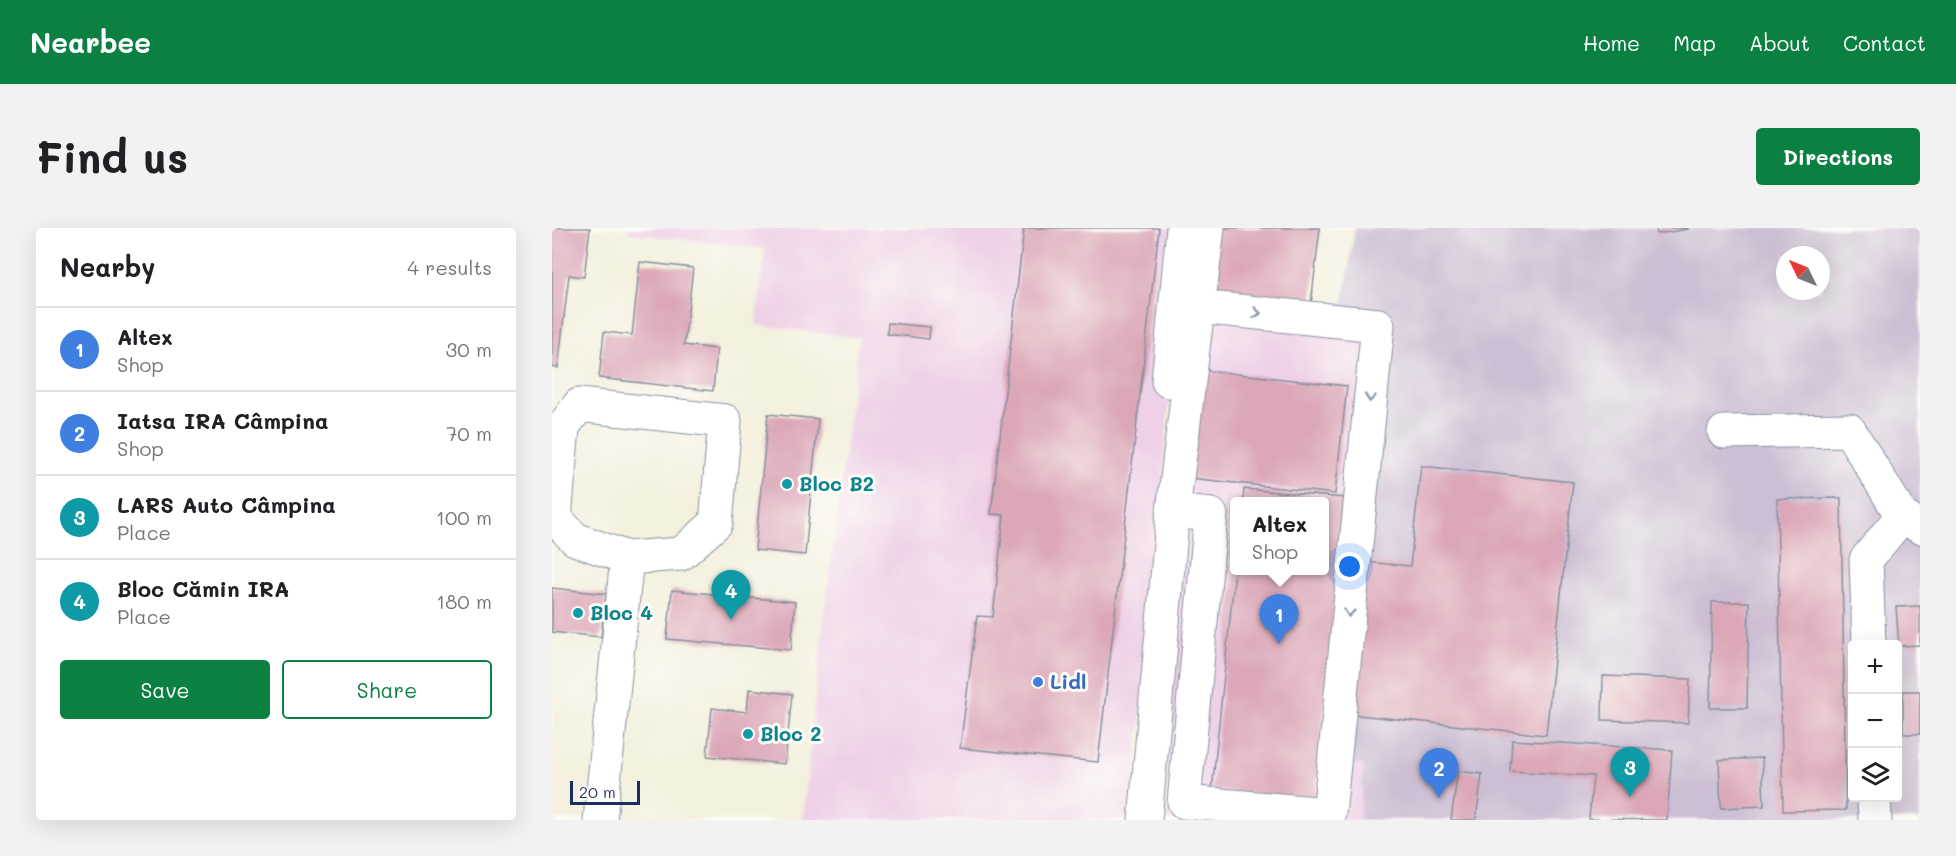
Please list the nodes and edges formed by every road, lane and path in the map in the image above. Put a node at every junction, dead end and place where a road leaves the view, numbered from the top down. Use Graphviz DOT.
graph roads {
  1 [pos="1183,228"];
  2 [pos="1208,228"];
  3 [pos="1199,307"];
  4 [pos="1724,432"];
  5 [pos="1173,511"];
  6 [pos="1911,521"];
  7 [pos="627,558"];
  8 [pos="1869,640"];
  9 [pos="1184,802"];
  10 [pos="1874,802"];
  11 [pos="1141,813"];
  12 [pos="1279,815"];
  13 [pos="600,820"];
  14 [pos="1875,820"];
  1 -- 11 [label="street"];
  2 -- 3 [label="street"];
  3 -- 5 [label="street"];
  3 -- 12 [label="street, one-way"];
  4 -- 6 [label="street"];
  5 -- 9 [label="street"];
  5 -- 11 [label="street"];
  6 -- 8 [label="street"];
  7 -- 7 [label="street"];
  7 -- 13 [label="street"];
  9 -- 11 [label="street"];
  9 -- 12 [label="street"];
  10 -- 14 [label="street"];
}
